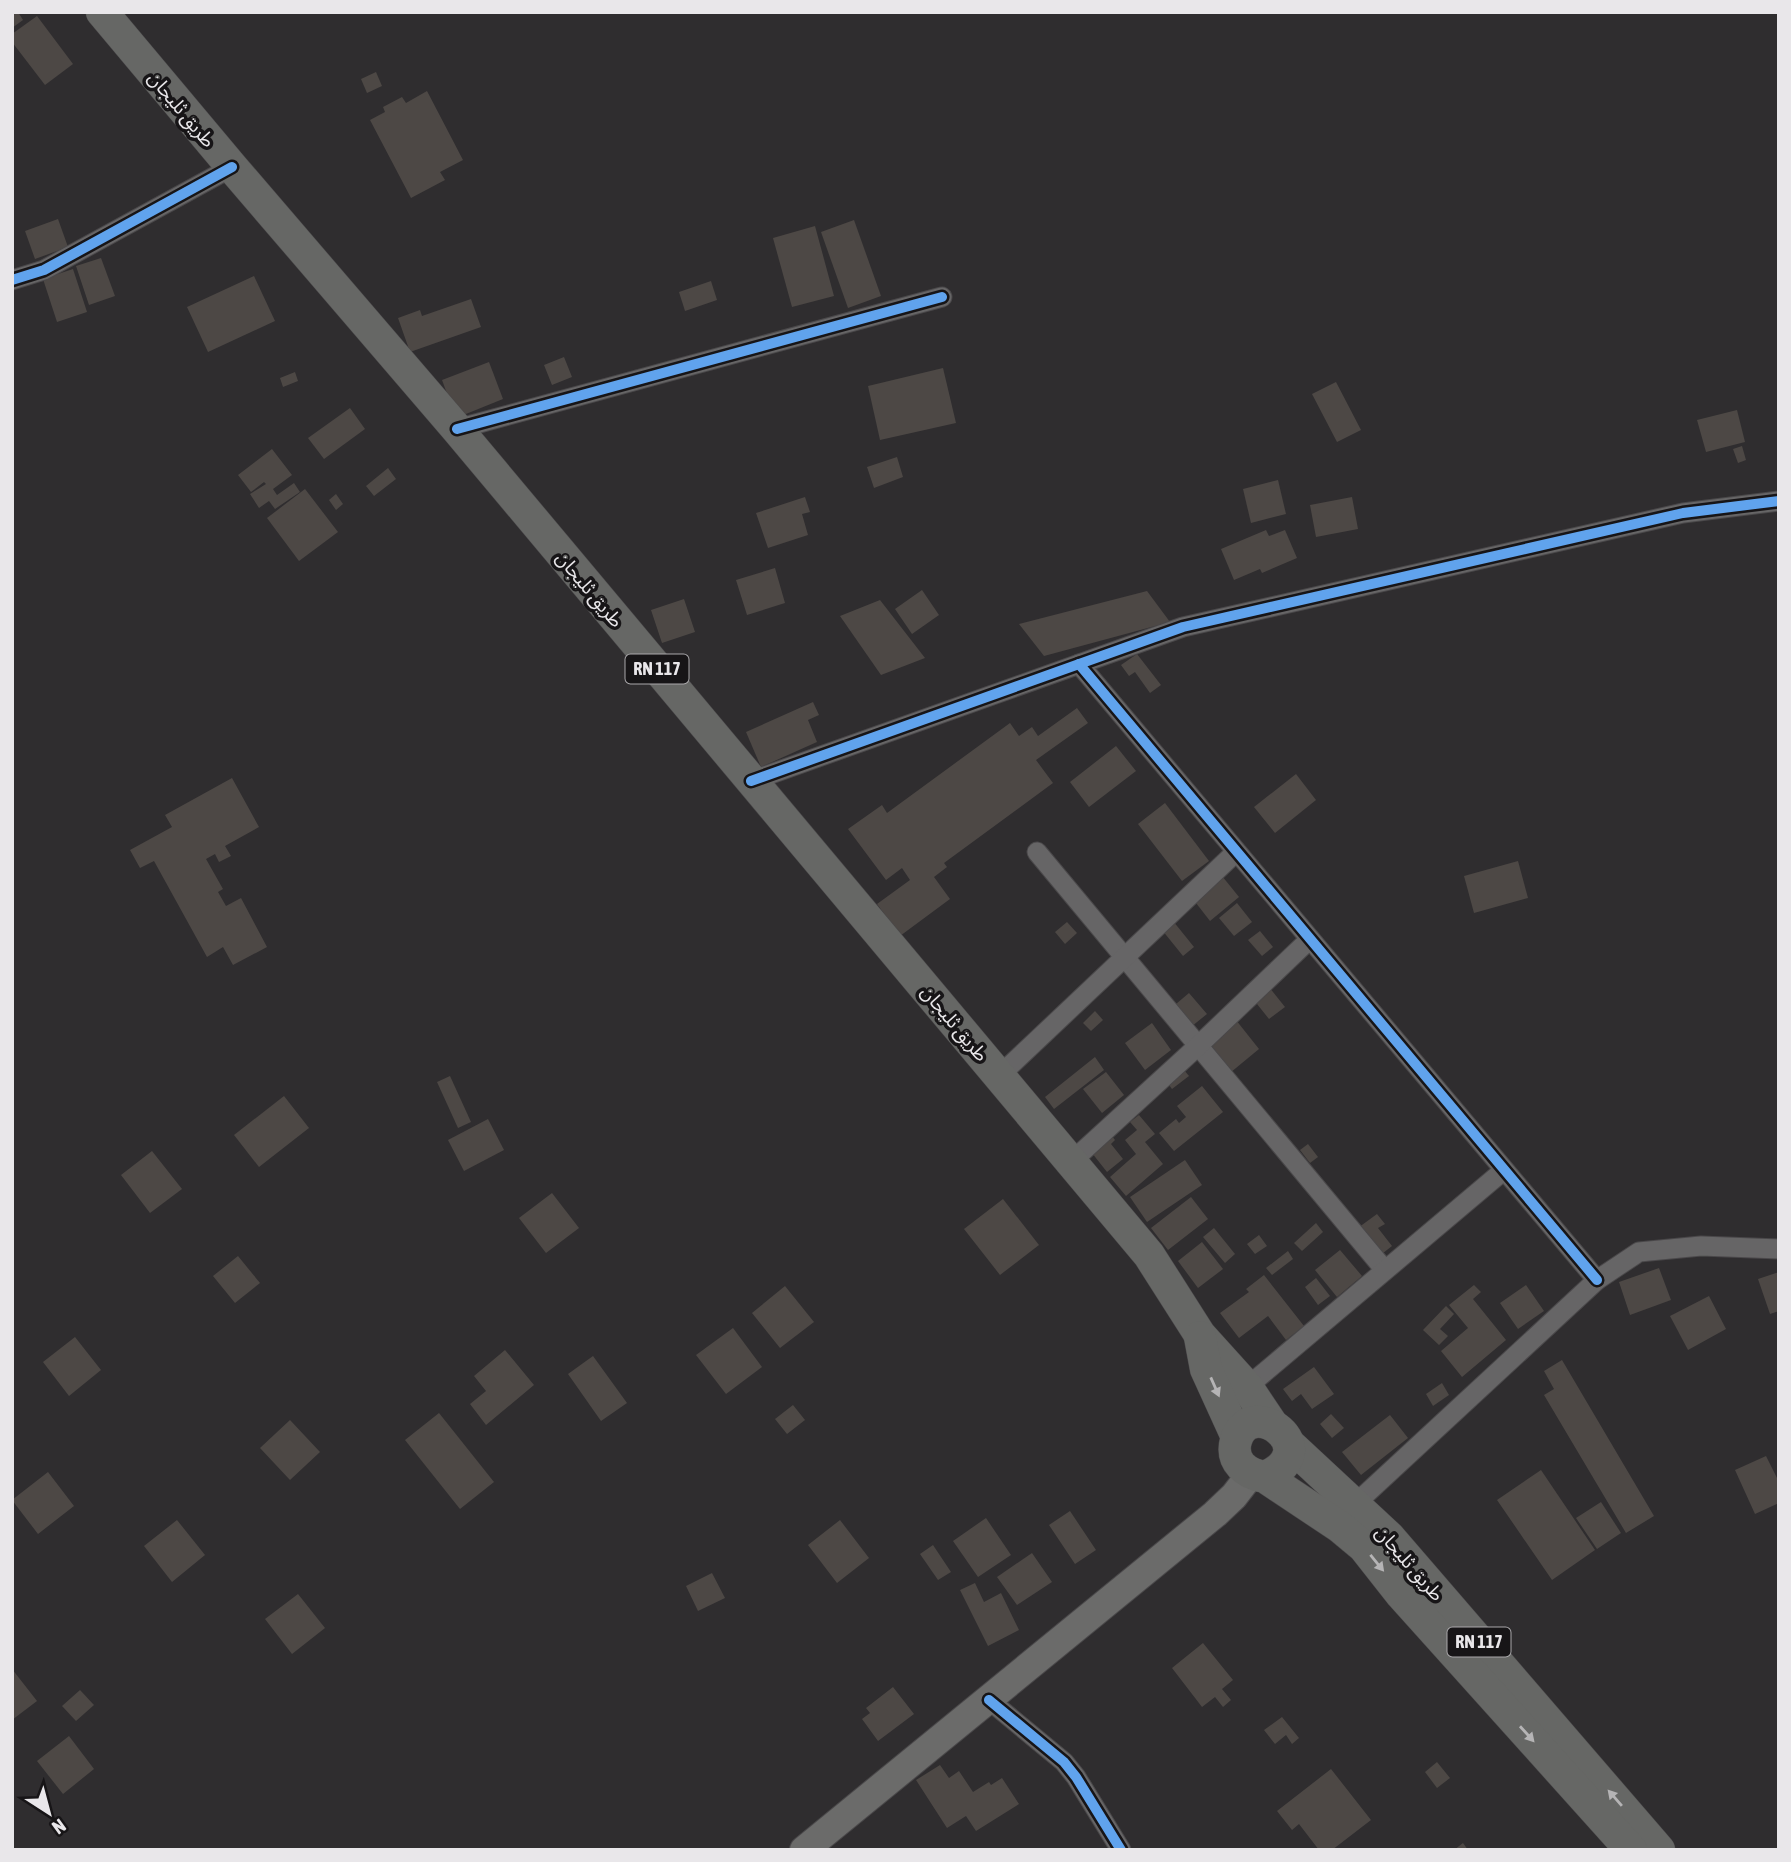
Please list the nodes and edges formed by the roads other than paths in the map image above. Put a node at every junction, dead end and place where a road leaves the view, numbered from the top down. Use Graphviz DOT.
graph roads {
  1 [pos="102,12"];
  2 [pos="232,167"];
  3 [pos="12,280"];
  4 [pos="942,297"];
  5 [pos="457,429"];
  6 [pos="1779,500"];
  7 [pos="1079,664"];
  8 [pos="751,782"];
  9 [pos="1037,852"];
  10 [pos="1236,852"];
  11 [pos="1310,939"];
  12 [pos="1125,957"];
  13 [pos="1199,1045"];
  14 [pos="999,1076"];
  15 [pos="1071,1162"];
  16 [pos="1503,1171"];
  17 [pos="1779,1249"];
  18 [pos="1384,1269"];
  19 [pos="1597,1280"];
  20 [pos="1200,1335"];
  21 [pos="1247,1387"];
  22 [pos="1280,1433"];
  23 [pos="1237,1437"];
  24 [pos="1258,1475"];
  25 [pos="1347,1516"];
  26 [pos="989,1700"];
  27 [pos="804,1850"];
  28 [pos="1121,1850"];
  29 [pos="1631,1850"];
  30 [pos="1660,1850"];
  1 -- 2 [label="main road, طريق ثليجان / RN 117"];
  2 -- 3 [label="street"];
  2 -- 5 [label="main road, طريق ثليجان / RN 117"];
  4 -- 5 [label="street"];
  5 -- 8 [label="main road, طريق ثليجان / RN 117"];
  6 -- 7 [label="street"];
  7 -- 8 [label="street"];
  7 -- 10 [label="street"];
  8 -- 14 [label="main road, طريق ثليجان / RN 117"];
  9 -- 12 [label="street"];
  10 -- 11 [label="street"];
  10 -- 12 [label="street"];
  11 -- 13 [label="street"];
  11 -- 16 [label="street"];
  12 -- 13 [label="street"];
  12 -- 14 [label="street"];
  13 -- 15 [label="street"];
  13 -- 18 [label="street"];
  14 -- 15 [label="main road, طريق ثليجان / RN 117"];
  15 -- 20 [label="main road, طريق ثليجان / RN 117"];
  16 -- 18 [label="street"];
  16 -- 19 [label="street"];
  17 -- 19 [label="street"];
  18 -- 21 [label="street"];
  19 -- 25 [label="street"];
  20 -- 21 [label="main road, طريق ثليجان / RN 117"];
  20 -- 23 [label="main road, طريق ثليجان / RN 117, one-way"];
  21 -- 22 [label="main road, طريق ثليجان / RN 117"];
  22 -- 23 [label="main road"];
  22 -- 24 [label="main road"];
  22 -- 25 [label="main road, طريق ثليجان / RN 117"];
  23 -- 24 [label="main road"];
  24 -- 25 [label="main road, طريق ثليجان / RN 117"];
  24 -- 26 [label="main road"];
  25 -- 29 [label="main road, طريق ثليجان / RN 117, one-way"];
  30 -- 25 [label="main road, طريق ثليجان / RN 117, one-way"];
  26 -- 27 [label="main road"];
  26 -- 28 [label="street"];
}
